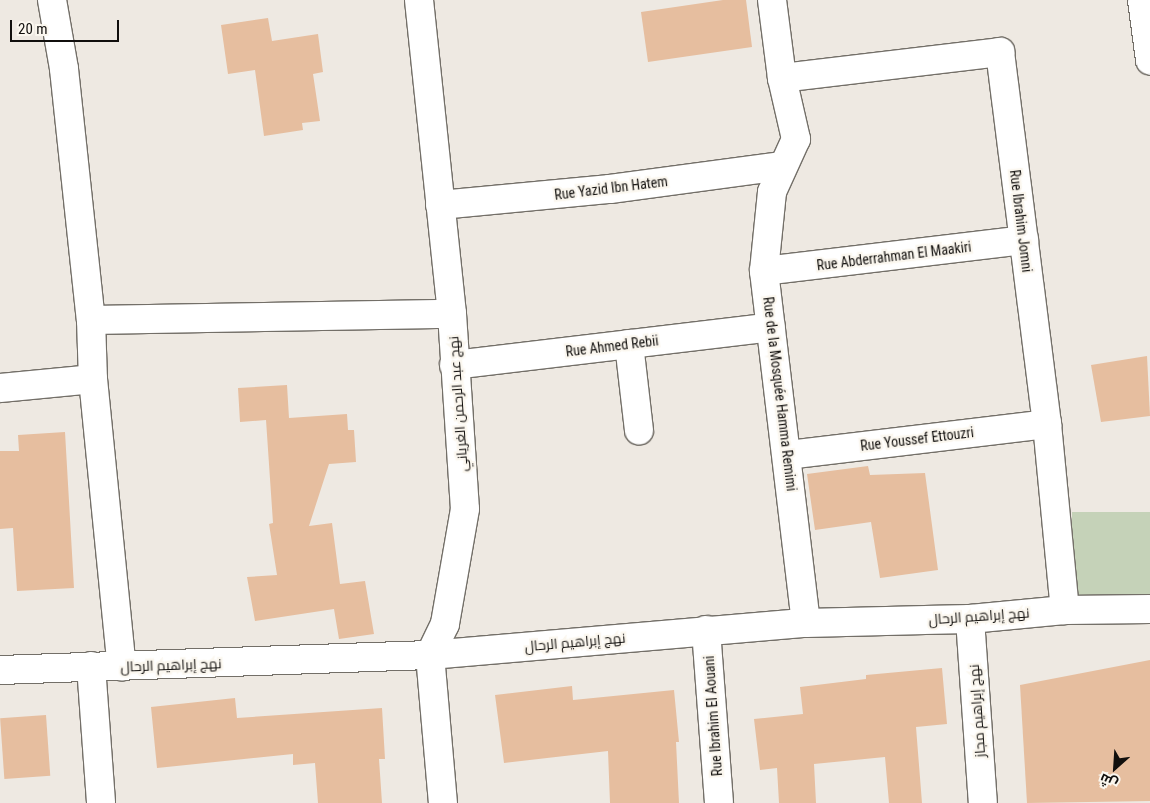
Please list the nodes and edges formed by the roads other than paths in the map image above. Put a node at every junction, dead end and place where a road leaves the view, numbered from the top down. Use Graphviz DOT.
graph roads {
  1 [pos="52,0"];
  2 [pos="419,0"];
  3 [pos="772,0"];
  4 [pos="1142,0"];
  5 [pos="1150,60"];
  6 [pos="782,78"];
  7 [pos="782,166"];
  8 [pos="440,205"];
  9 [pos="1024,240"];
  10 [pos="764,271"];
  11 [pos="452,314"];
  12 [pos="91,320"];
  13 [pos="771,327"];
  14 [pos="629,344"];
  15 [pos="454,365"];
  16 [pos="93,379"];
  17 [pos="0,388"];
  18 [pos="1047,424"];
  19 [pos="640,430"];
  20 [pos="788,455"];
  21 [pos="1150,609"];
  22 [pos="1066,610"];
  23 [pos="970,619"];
  24 [pos="806,623"];
  25 [pos="706,630"];
  26 [pos="430,655"];
  27 [pos="91,666"];
  28 [pos="122,667"];
  29 [pos="0,670"];
  30 [pos="101,803"];
  31 [pos="443,803"];
  32 [pos="719,803"];
  33 [pos="983,803"];
  1 -- 12 [label="street"];
  2 -- 8 [label="street, نهج عبد الرحمن الغرياني"];
  3 -- 6 [label="street, Rue de la Mosquée Hamma Remimi"];
  4 -- 5 [label="street"];
  6 -- 7 [label="street, Rue de la Mosquée Hamma Remimi"];
  6 -- 9 [label="street, Rue Ibrahim Jomni"];
  7 -- 8 [label="street, Rue Yazid Ibn Hatem"];
  7 -- 10 [label="street, Rue de la Mosquée Hamma Remimi"];
  8 -- 11 [label="street, نهج عبد الرحمن الغرياني"];
  9 -- 10 [label="street, Rue Abderrahman El Maakiri"];
  9 -- 18 [label="street, Rue Ibrahim Jomni"];
  10 -- 13 [label="street, Rue de la Mosquée Hamma Remimi"];
  11 -- 12 [label="street"];
  11 -- 15 [label="street, نهج عبد الرحمن الغرياني"];
  12 -- 16 [label="street"];
  13 -- 14 [label="street, Rue Ahmed Rebii"];
  13 -- 20 [label="street, Rue de la Mosquée Hamma Remimi"];
  14 -- 15 [label="street, Rue Ahmed Rebii"];
  14 -- 19 [label="street"];
  15 -- 26 [label="street, نهج عبد الرحمن الغرياني"];
  16 -- 17 [label="street"];
  16 -- 28 [label="street"];
  18 -- 20 [label="street, Rue Youssef Ettouzri"];
  18 -- 22 [label="street, Rue Ibrahim Jomni"];
  20 -- 24 [label="street, Rue de la Mosquée Hamma Remimi"];
  21 -- 22 [label="street, نهج إبراهيم الرحال"];
  22 -- 23 [label="street, نهج إبراهيم الرحال"];
  23 -- 24 [label="street, نهج إبراهيم الرحال"];
  23 -- 33 [label="street, نهج إبراهيم مجاز"];
  24 -- 25 [label="street, نهج إبراهيم الرحال"];
  25 -- 26 [label="street, نهج إبراهيم الرحال"];
  25 -- 32 [label="street, Rue Ibrahim El Aouani"];
  26 -- 28 [label="street, نهج إبراهيم الرحال"];
  26 -- 31 [label="street"];
  27 -- 28 [label="street, نهج إبراهيم الرحال"];
  27 -- 29 [label="street, نهج إبراهيم الرحال"];
  27 -- 30 [label="street"];
}
